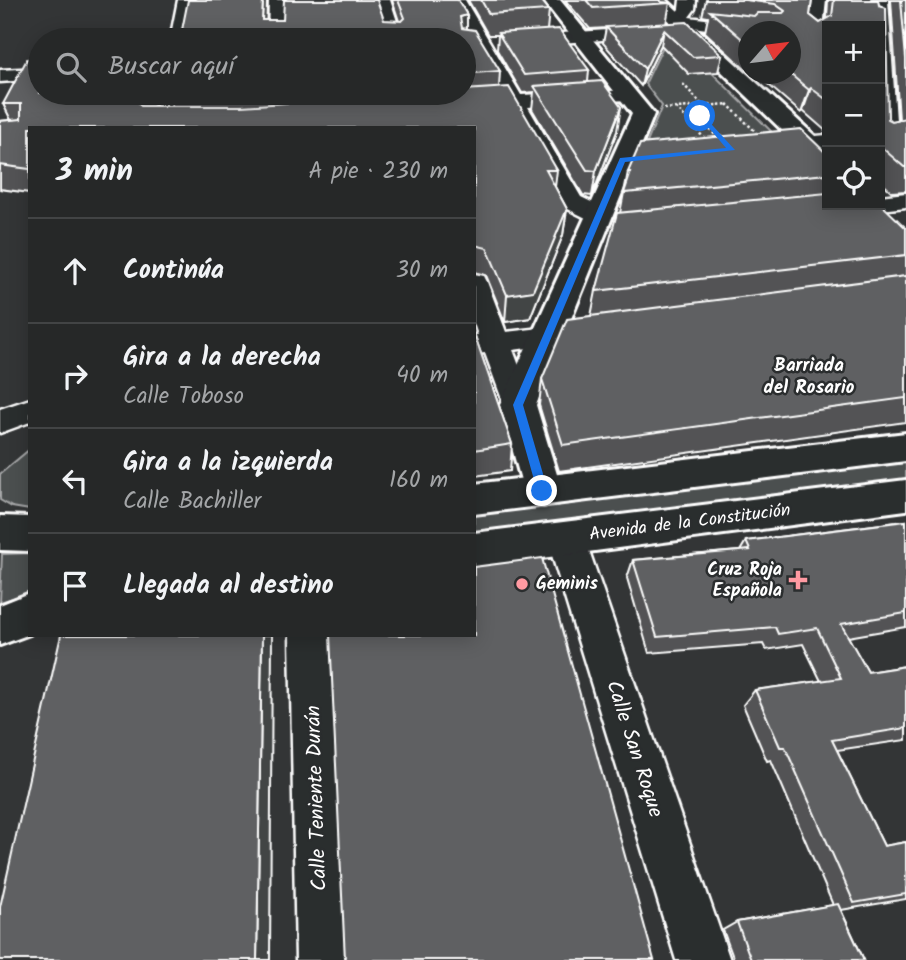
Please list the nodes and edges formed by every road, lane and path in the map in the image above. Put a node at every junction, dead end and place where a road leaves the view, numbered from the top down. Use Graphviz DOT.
graph roads {
  1 [pos="186,0"];
  2 [pos="277,0"];
  3 [pos="382,0"];
  4 [pos="457,0"];
  5 [pos="551,0"];
  6 [pos="656,0"];
  7 [pos="688,0"];
  8 [pos="818,0"];
  9 [pos="880,0"];
  10 [pos="755,10"];
  11 [pos="752,21"];
  12 [pos="880,21"];
  13 [pos="683,25"];
  14 [pos="180,28"];
  15 [pos="277,28"];
  16 [pos="391,28"];
  17 [pos="467,28"];
  18 [pos="738,28"];
  19 [pos="581,37"];
  20 [pos="815,37"];
  21 [pos="476,44"];
  22 [pos="885,45"];
  23 [pos="476,48"];
  24 [pos="906,48"];
  25 [pos="28,75"];
  26 [pos="0,76"];
  27 [pos="683,84"];
  28 [pos="515,102"];
  29 [pos="737,103"];
  30 [pos="727,104"];
  31 [pos="165,105"];
  32 [pos="474,105"];
  33 [pos="476,105"];
  34 [pos="642,106"];
  35 [pos="703,106"];
  36 [pos="885,106"];
  37 [pos="446,107"];
  38 [pos="689,107"];
  39 [pos="676,108"];
  40 [pos="160,126"];
  41 [pos="885,136"];
  42 [pos="732,142"];
  43 [pos="818,142"];
  44 [pos="603,225"];
  45 [pos="476,288"];
  46 [pos="483,310"];
  47 [pos="598,330"];
  48 [pos="545,337"];
  49 [pos="484,344"];
  50 [pos="518,405"];
  51 [pos="28,411"];
  52 [pos="0,421"];
  53 [pos="906,447"];
  54 [pos="542,491"];
  55 [pos="905,496"];
  56 [pos="476,499"];
  57 [pos="0,533"];
  58 [pos="28,534"];
  59 [pos="566,539"];
  60 [pos="476,550"];
  61 [pos="28,615"];
  62 [pos="0,625"];
  63 [pos="311,637"];
  64 [pos="323,960"];
  65 [pos="703,960"];
  1 -- 14 [label="street"];
  2 -- 15 [label="street"];
  3 -- 16 [label="street"];
  4 -- 17 [label="street"];
  5 -- 19 [label="street"];
  6 -- 13 [label="street"];
  7 -- 13 [label="street"];
  8 -- 20 [label="street"];
  9 -- 12 [label="street"];
  10 -- 11 [label="street"];
  13 -- 18 [label="street"];
  13 -- 19 [label="street"];
  13 -- 43 [label="street"];
  19 -- 21 [label="street"];
  19 -- 34 [label="street"];
  22 -- 24 [label="street"];
  23 -- 28 [label="street"];
  25 -- 26 [label="street"];
  27 -- 35 [label="path"];
  28 -- 33 [label="street"];
  28 -- 34 [label="street"];
  28 -- 44 [label="street"];
  29 -- 30 [label="path"];
  30 -- 35 [label="path"];
  30 -- 42 [label="path"];
  31 -- 40 [label="street"];
  32 -- 37 [label="street"];
  34 -- 39 [label="path"];
  34 -- 44 [label="street"];
  35 -- 38 [label="path"];
  36 -- 41 [label="street"];
  38 -- 39 [label="path"];
  38 -- 42 [label="path"];
  39 -- 42 [label="path"];
  42 -- 43 [label="street"];
  44 -- 48 [label="street"];
  45 -- 46 [label="street"];
  46 -- 48 [label="street"];
  46 -- 49 [label="street"];
  47 -- 48 [label="street"];
  48 -- 49 [label="street"];
  48 -- 50 [label="street"];
  49 -- 50 [label="street"];
  50 -- 54 [label="street"];
  51 -- 52 [label="street"];
  53 -- 54 [label="street"];
  54 -- 56 [label="street"];
  55 -- 59 [label="street, Avenida de la Constitución"];
  57 -- 58 [label="street"];
  59 -- 60 [label="street, Avenida de la Constitución"];
  59 -- 65 [label="street, Calle San Roque"];
  61 -- 62 [label="street"];
  63 -- 64 [label="street, Calle Teniente Durán"];
}
